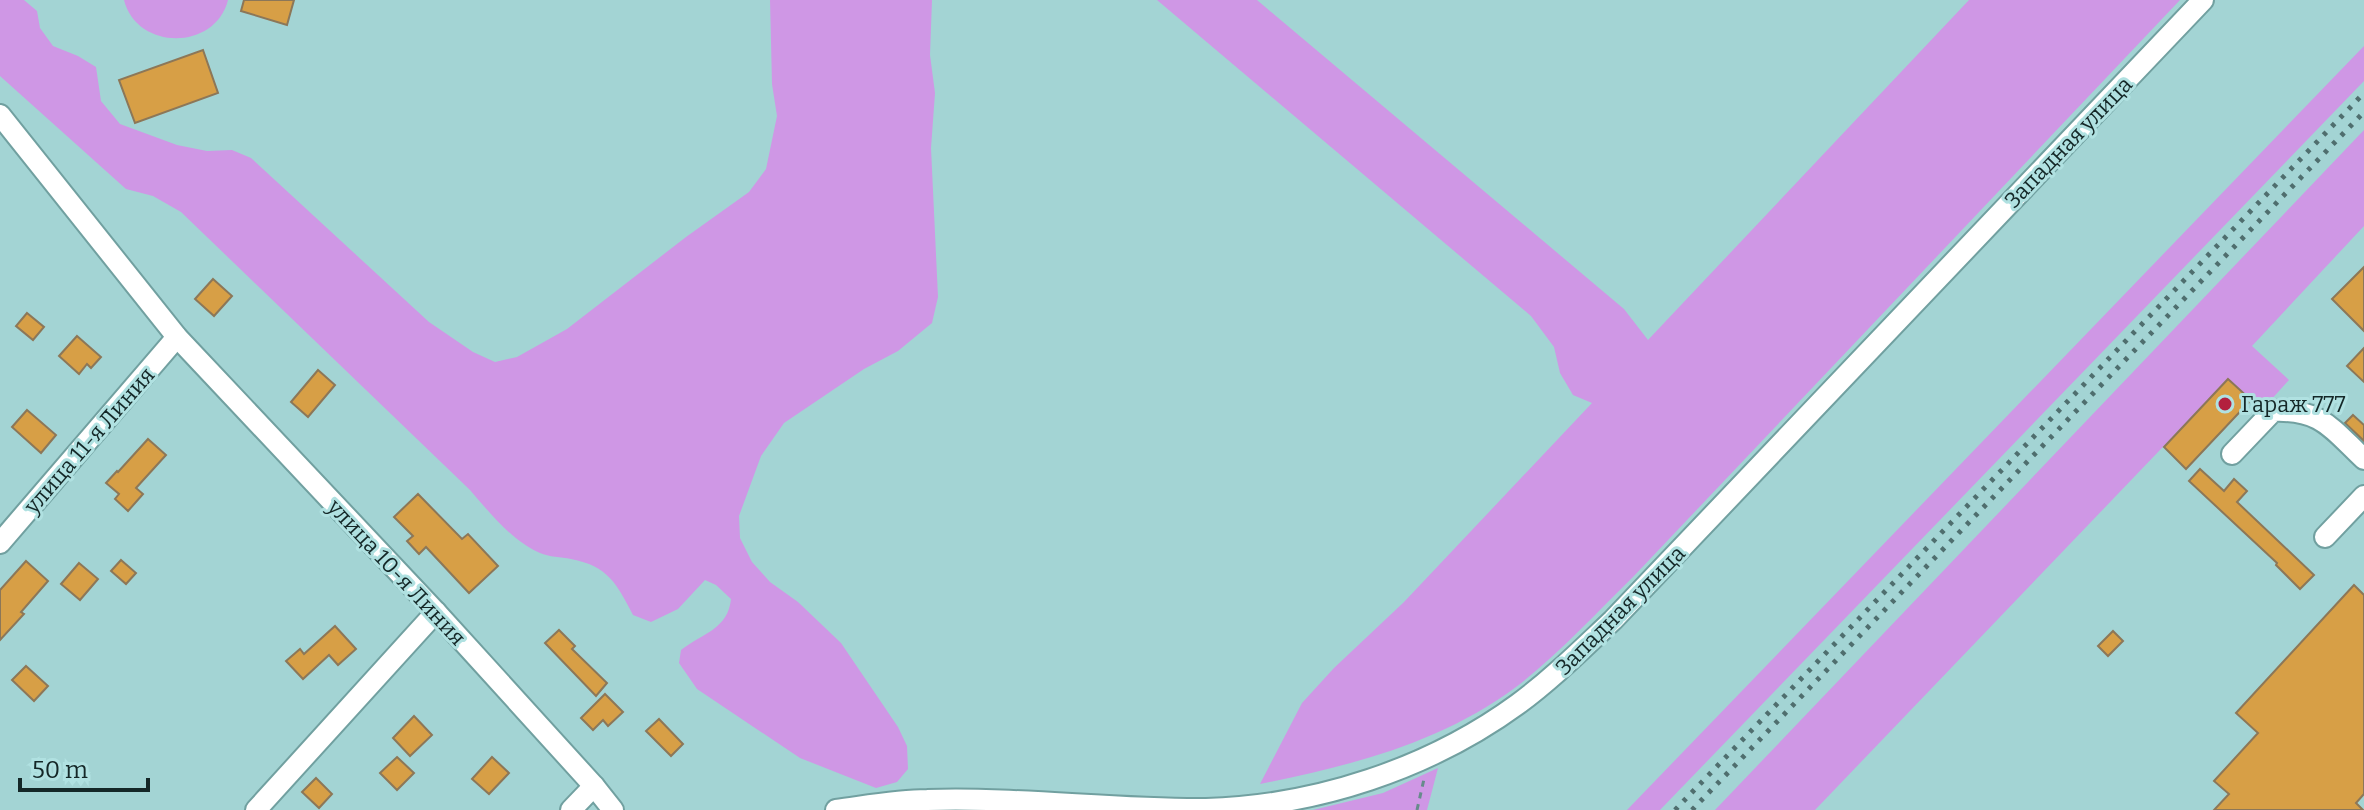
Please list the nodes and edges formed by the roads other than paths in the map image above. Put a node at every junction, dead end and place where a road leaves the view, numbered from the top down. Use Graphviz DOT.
graph roads {
  1 [pos="2203,0"];
  2 [pos="3,124"];
  3 [pos="177,337"];
  4 [pos="2232,454"];
  5 [pos="2364,459"];
  6 [pos="2364,496"];
  7 [pos="2325,537"];
  8 [pos="0,543"];
  9 [pos="436,612"];
  10 [pos="594,786"];
  11 [pos="256,810"];
  12 [pos="571,810"];
  13 [pos="613,810"];
  14 [pos="836,810"];
  1 -- 14 [label="street, Западная улица"];
  2 -- 3 [label="street, улица 10-я Линия"];
  3 -- 8 [label="street, улица 11-я Линия"];
  3 -- 9 [label="street, улица 10-я Линия"];
  4 -- 5 [label="street"];
  6 -- 7 [label="street"];
  9 -- 10 [label="street, улица 10-я Линия"];
  9 -- 11 [label="street"];
  10 -- 12 [label="street"];
  10 -- 13 [label="street, улица 10-я Линия"];
}
